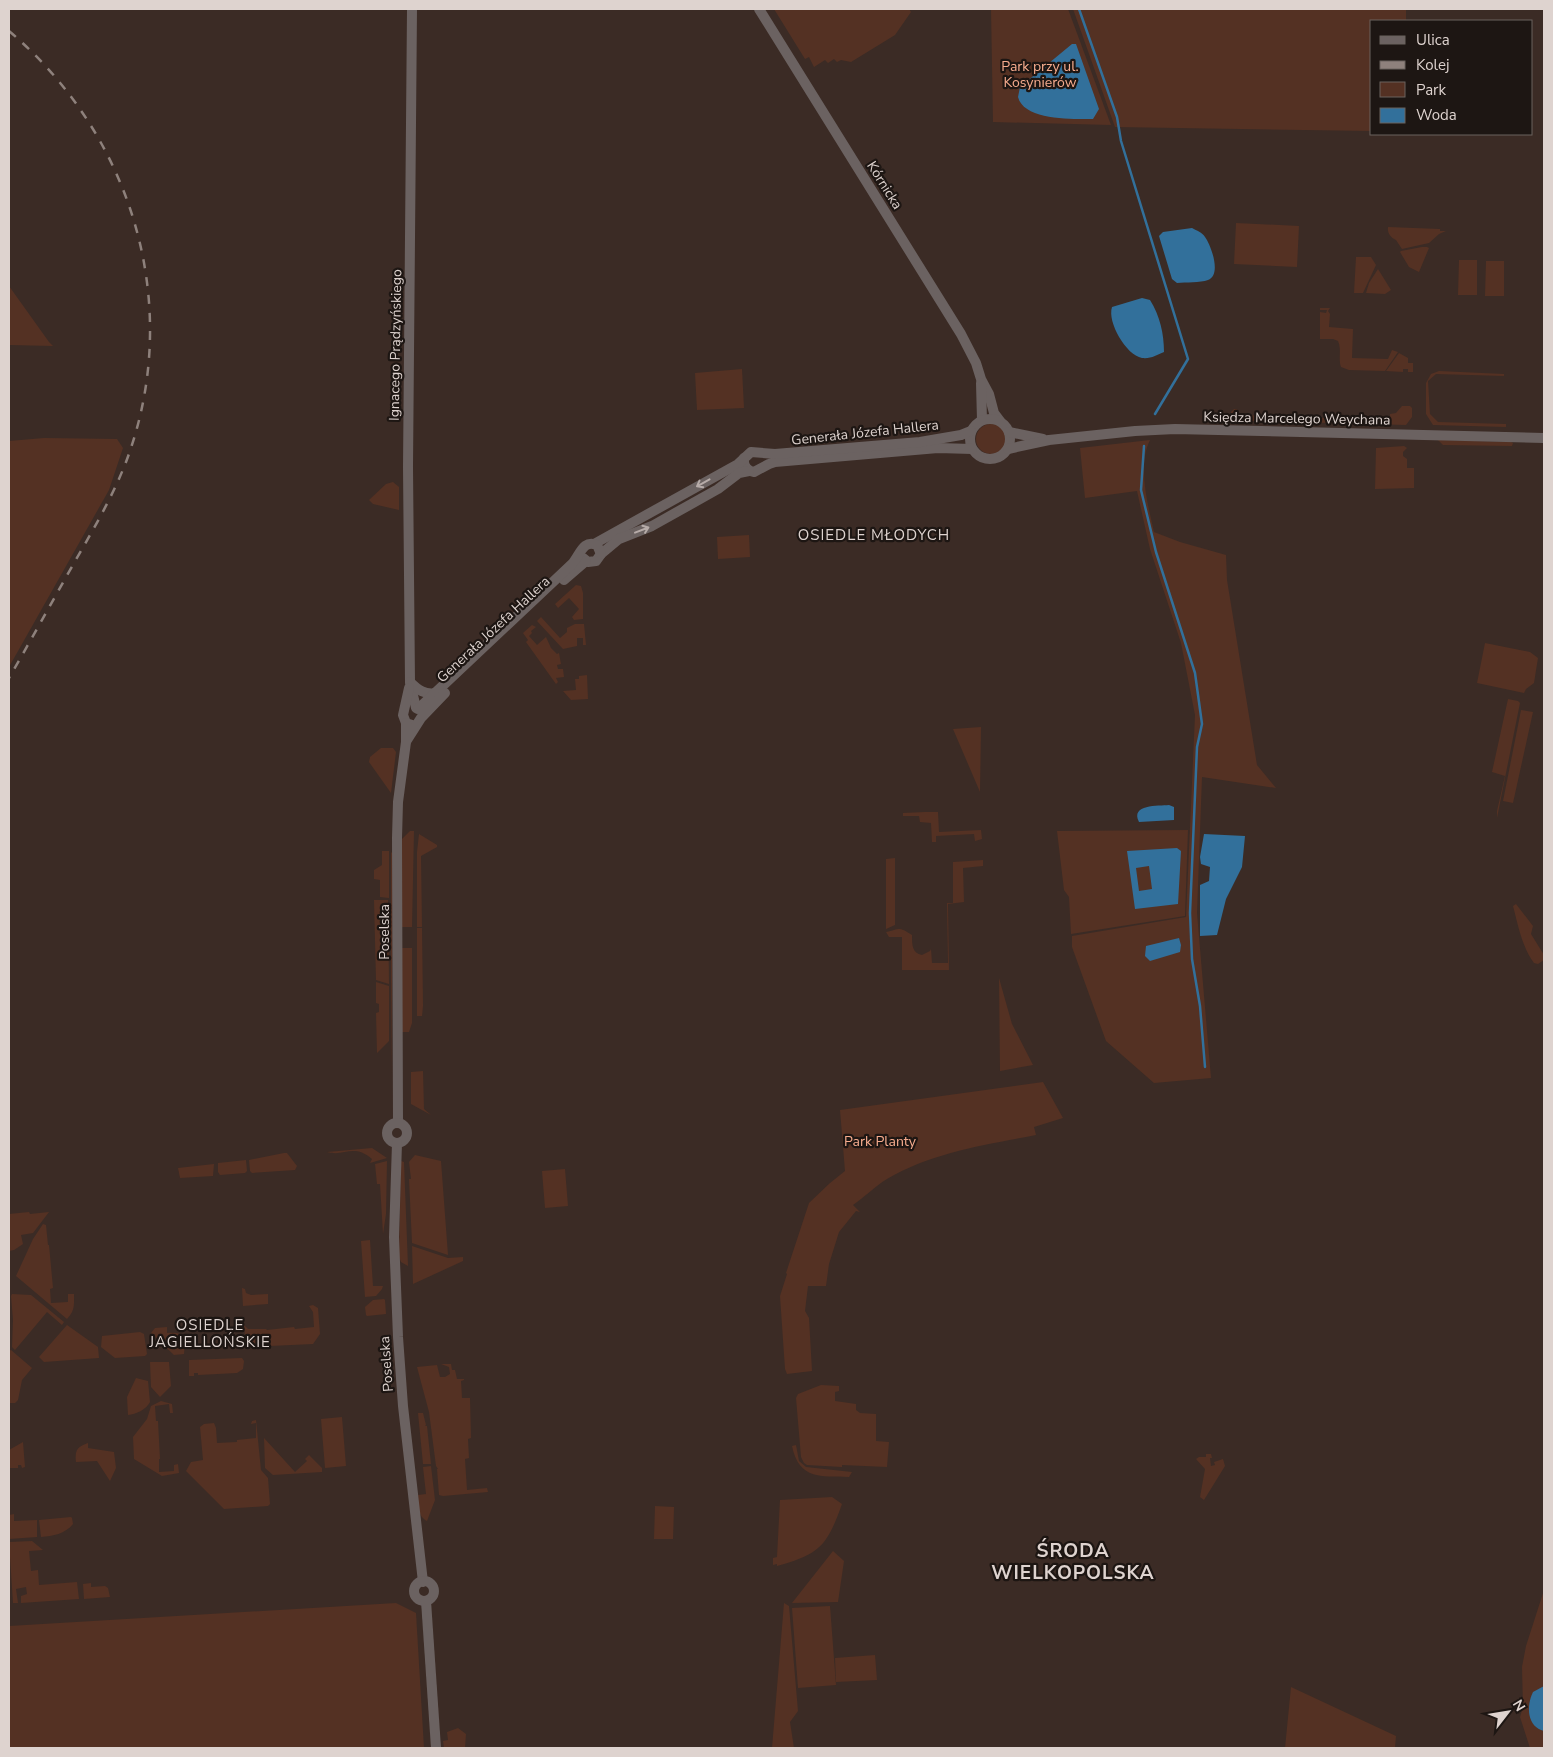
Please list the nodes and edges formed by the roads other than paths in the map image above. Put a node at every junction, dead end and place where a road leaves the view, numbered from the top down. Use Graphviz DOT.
graph roads {
  1 [pos="412,9"];
  2 [pos="759,9"];
  3 [pos="981,380"];
  4 [pos="982,420"];
  5 [pos="1000,421"];
  6 [pos="971,431"];
  7 [pos="1010,432"];
  8 [pos="1544,438"];
  9 [pos="1049,440"];
  10 [pos="972,449"];
  11 [pos="1008,449"];
  12 [pos="761,453"];
  13 [pos="744,458"];
  14 [pos="763,467"];
  15 [pos="749,470"];
  16 [pos="594,544"];
  17 [pos="601,554"];
  18 [pos="584,557"];
  19 [pos="410,682"];
  20 [pos="436,693"];
  21 [pos="405,710"];
  22 [pos="418,714"];
  23 [pos="406,723"];
  24 [pos="406,742"];
  25 [pos="436,1748"];
  1 -- 19 [label="street, Ignacego Prądzyńskiego"];
  2 -- 3 [label="street, Kórnicka"];
  3 -- 4 [label="street, Kórnicka"];
  3 -- 5 [label="street, Kórnicka"];
  4 -- 5 [label="street"];
  4 -- 6 [label="street"];
  5 -- 7 [label="street"];
  6 -- 10 [label="street"];
  6 -- 12 [label="street, Generała Józefa Hallera"];
  7 -- 9 [label="street, Księdza Marcelego Weychana"];
  7 -- 11 [label="street"];
  8 -- 9 [label="street, Księdza Marcelego Weychana"];
  9 -- 11 [label="street, Księdza Marcelego Weychana"];
  10 -- 11 [label="street"];
  10 -- 14 [label="street, Generała Józefa Hallera"];
  12 -- 13 [label="street"];
  12 -- 14 [label="street"];
  13 -- 15 [label="street"];
  13 -- 16 [label="street, one-way"];
  14 -- 15 [label="street"];
  17 -- 15 [label="street, one-way"];
  16 -- 17 [label="street"];
  16 -- 18 [label="street"];
  17 -- 18 [label="street"];
  18 -- 20 [label="street, Generała Józefa Hallera"];
  18 -- 22 [label="street, Generała Józefa Hallera"];
  19 -- 20 [label="street, Generała Józefa Hallera"];
  19 -- 21 [label="street, Ignacego Prądzyńskiego"];
  19 -- 22 [label="street, Ignacego Prądzyńskiego"];
  20 -- 22 [label="street, Generała Józefa Hallera"];
  21 -- 22 [label="street"];
  21 -- 23 [label="street, Ignacego Prądzyńskiego"];
  22 -- 23 [label="street"];
  22 -- 24 [label="street, Poselska"];
  23 -- 24 [label="street, Poselska"];
  24 -- 25 [label="street, Poselska"];
}
